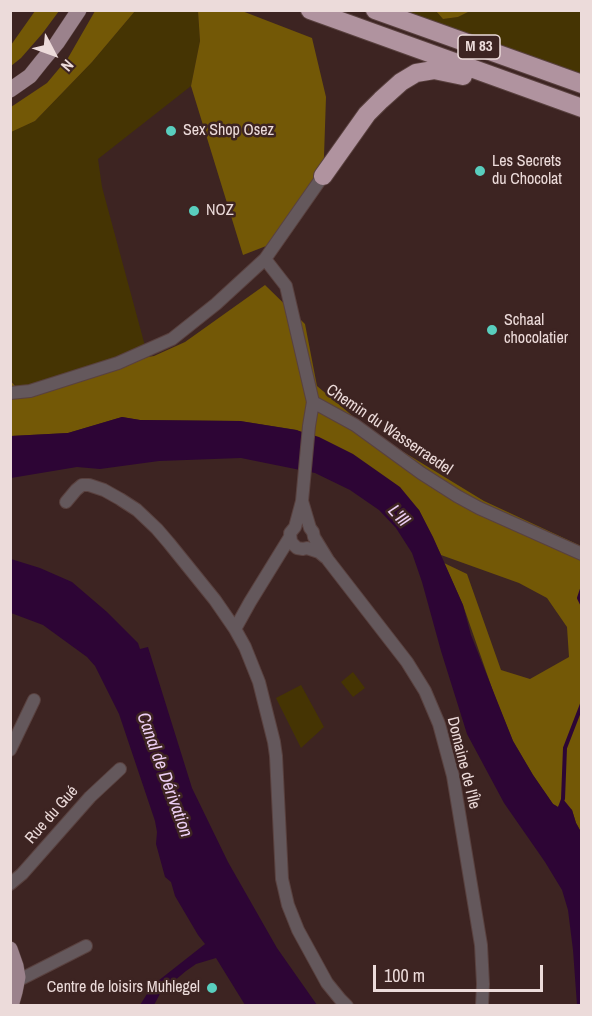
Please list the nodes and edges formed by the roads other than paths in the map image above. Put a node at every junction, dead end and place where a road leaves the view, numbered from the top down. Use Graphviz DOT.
graph roads {
  1 [pos="79,10"];
  2 [pos="310,10"];
  3 [pos="375,10"];
  4 [pos="497,77"];
  5 [pos="582,84"];
  6 [pos="10,90"];
  7 [pos="582,108"];
  8 [pos="323,176"];
  9 [pos="264,259"];
  10 [pos="10,393"];
  11 [pos="313,402"];
  12 [pos="302,501"];
  13 [pos="66,502"];
  14 [pos="293,532"];
  15 [pos="307,540"];
  16 [pos="582,554"];
  17 [pos="276,561"];
  18 [pos="235,629"];
  19 [pos="34,700"];
  20 [pos="10,750"];
  21 [pos="120,769"];
  22 [pos="10,884"];
  23 [pos="86,946"];
  24 [pos="10,950"];
  25 [pos="17,981"];
  26 [pos="11,1005"];
  27 [pos="347,1005"];
  28 [pos="482,1005"];
  1 -- 6 [label="main road"];
  2 -- 4 [label="highway, M 83"];
  3 -- 5 [label="highway, M 83"];
  4 -- 7 [label="highway, M 83"];
  4 -- 8 [label="highway"];
  8 -- 9 [label="street"];
  9 -- 10 [label="street"];
  9 -- 11 [label="street, Chemin du Wasserraedel"];
  11 -- 12 [label="street, Domaine de l'Île"];
  11 -- 16 [label="street, Chemin du Wasserraedel"];
  12 -- 14 [label="street, Domaine de l'Île"];
  12 -- 15 [label="street, Domaine de l'Île"];
  13 -- 18 [label="street"];
  14 -- 15 [label="street"];
  14 -- 15 [label="street"];
  14 -- 17 [label="street, Domaine de l'Île"];
  15 -- 17 [label="street, Domaine de l'Île"];
  15 -- 28 [label="street, Domaine de l'Île"];
  17 -- 18 [label="street, Domaine de l'Île"];
  18 -- 27 [label="street"];
  19 -- 20 [label="street"];
  21 -- 22 [label="street, Rue du Gué"];
  23 -- 25 [label="street"];
  24 -- 25 [label="main road"];
  25 -- 26 [label="main road"];
}
